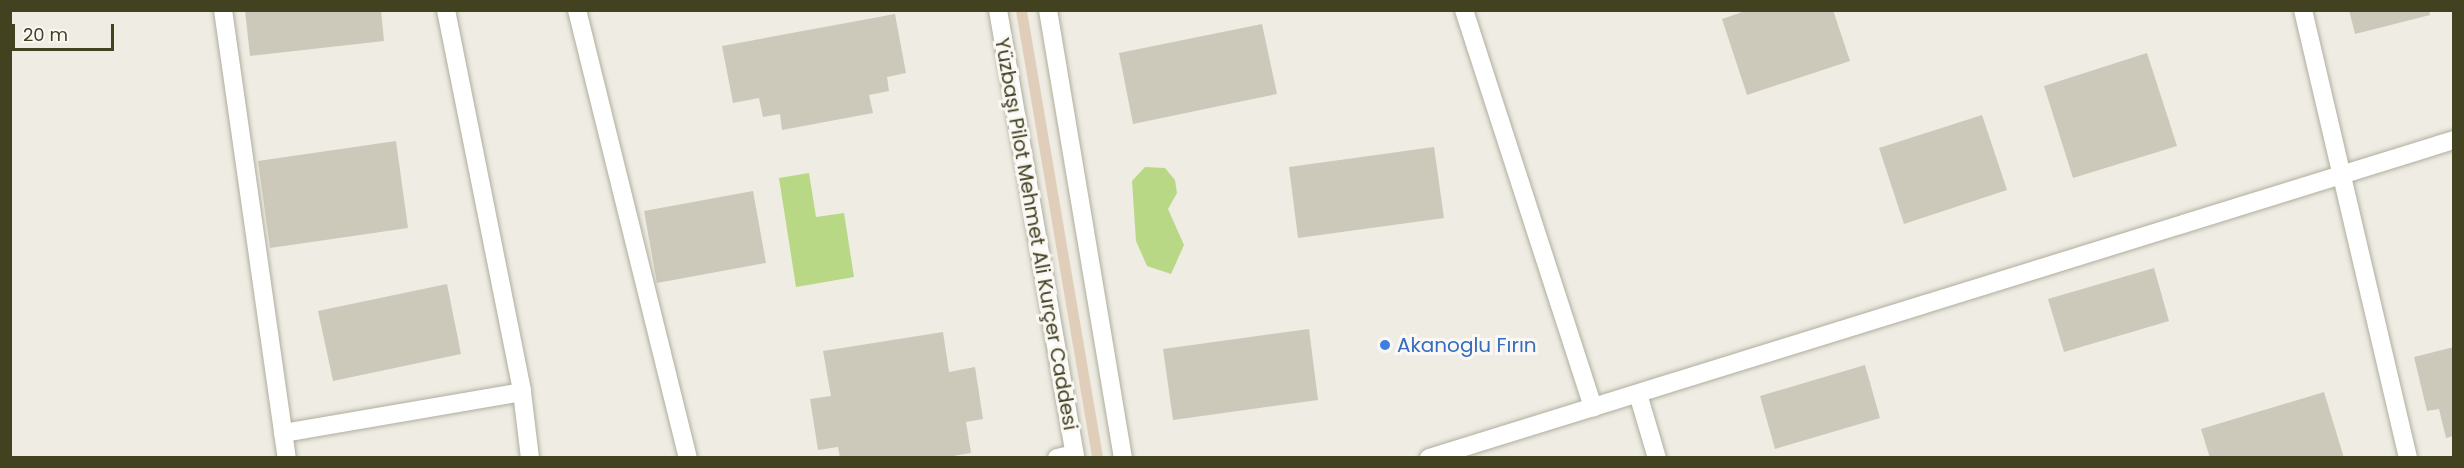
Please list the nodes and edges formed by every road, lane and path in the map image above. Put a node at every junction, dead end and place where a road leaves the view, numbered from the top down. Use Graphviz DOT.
graph roads {
  1 [pos="223,10"];
  2 [pos="446,10"];
  3 [pos="577,10"];
  4 [pos="998,10"];
  5 [pos="1048,10"];
  6 [pos="1464,10"];
  7 [pos="2303,10"];
  8 [pos="2454,140"];
  9 [pos="2342,175"];
  10 [pos="522,392"];
  11 [pos="1638,394"];
  12 [pos="1593,408"];
  13 [pos="284,433"];
  14 [pos="1069,456"];
  15 [pos="286,458"];
  16 [pos="530,458"];
  17 [pos="688,458"];
  18 [pos="1123,458"];
  19 [pos="1429,458"];
  20 [pos="1657,458"];
  21 [pos="2408,458"];
  1 -- 13 [label="street"];
  2 -- 10 [label="street"];
  3 -- 17 [label="street"];
  4 -- 14 [label="street, Yüzbaşı Pilot Mehmet Ali Kurçer Caddesi"];
  5 -- 18 [label="street"];
  6 -- 12 [label="street"];
  7 -- 9 [label="street"];
  8 -- 9 [label="street"];
  9 -- 11 [label="street"];
  9 -- 21 [label="street"];
  10 -- 13 [label="street"];
  10 -- 16 [label="street"];
  11 -- 12 [label="street"];
  11 -- 20 [label="street"];
  12 -- 19 [label="street"];
  13 -- 15 [label="street"];
}
